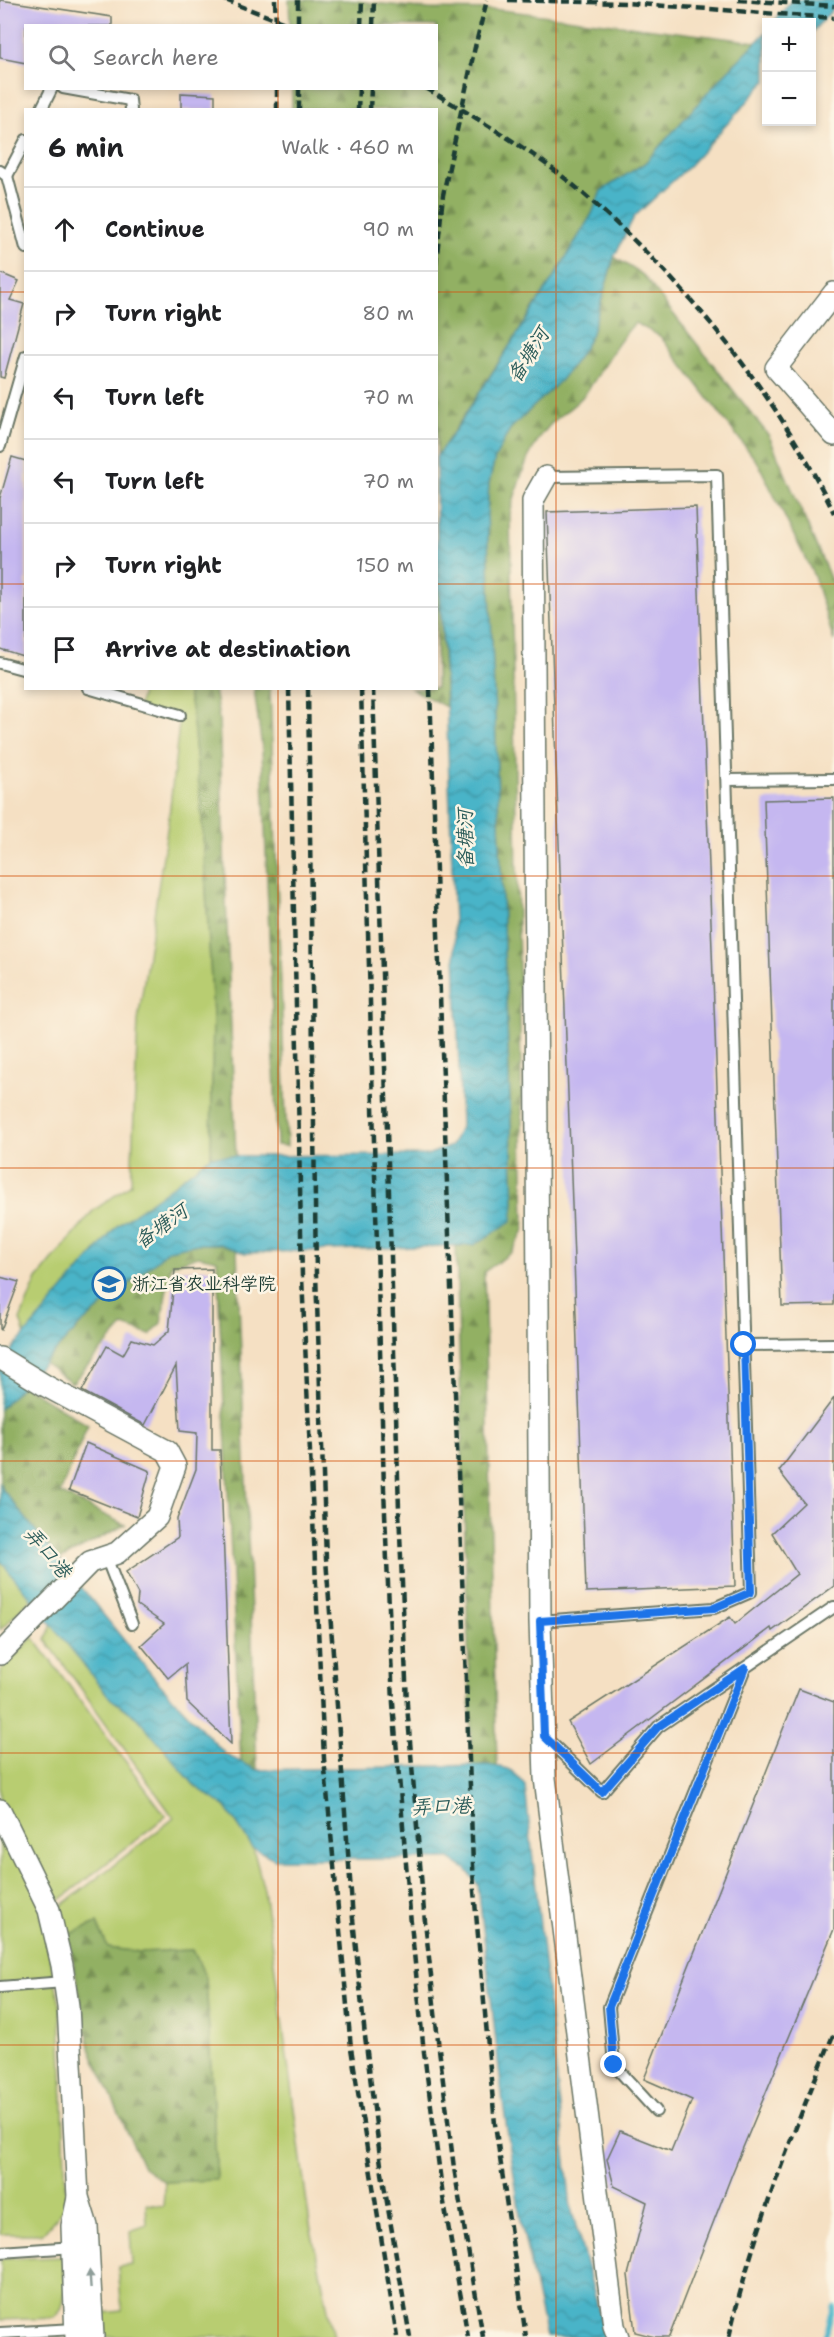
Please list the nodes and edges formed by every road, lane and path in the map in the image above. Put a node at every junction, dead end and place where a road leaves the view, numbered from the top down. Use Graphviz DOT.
graph roads {
  1 [pos="51,90"];
  2 [pos="74,90"];
  3 [pos="42,108"];
  4 [pos="131,108"];
  5 [pos="24,143"];
  6 [pos="3,174"];
  7 [pos="24,242"];
  8 [pos="834,293"];
  9 [pos="24,363"];
  10 [pos="834,435"];
  11 [pos="0,446"];
  12 [pos="546,477"];
  13 [pos="0,663"];
  14 [pos="24,669"];
  15 [pos="95,690"];
  16 [pos="180,715"];
  17 [pos="834,779"];
  18 [pos="727,780"];
  19 [pos="834,1344"];
  20 [pos="744,1345"];
  21 [pos="0,1358"];
  22 [pos="98,1559"];
  23 [pos="834,1606"];
  24 [pos="540,1621"];
  25 [pos="132,1624"];
  26 [pos="0,1654"];
  27 [pos="745,1668"];
  28 [pos="544,1736"];
  29 [pos="0,1810"];
  30 [pos="64,1982"];
  31 [pos="0,1987"];
  32 [pos="656,2110"];
  33 [pos="80,2247"];
  34 [pos="0,2252"];
  35 [pos="0,2333"];
  36 [pos="82,2334"];
  37 [pos="618,2337"];
  1 -- 3 [label="lane"];
  2 -- 4 [label="lane"];
  5 -- 6 [label="lane"];
  6 -- 7 [label="lane"];
  8 -- 10 [label="street"];
  9 -- 11 [label="lane"];
  12 -- 18 [label="lane"];
  12 -- 24 [label="street"];
  13 -- 14 [label="lane"];
  15 -- 16 [label="lane"];
  17 -- 18 [label="lane"];
  18 -- 20 [label="lane"];
  19 -- 20 [label="lane"];
  20 -- 24 [label="lane"];
  21 -- 22 [label="street"];
  22 -- 25 [label="lane"];
  22 -- 26 [label="street"];
  23 -- 27 [label="lane"];
  24 -- 28 [label="street"];
  27 -- 28 [label="lane"];
  27 -- 32 [label="lane"];
  28 -- 37 [label="street"];
  29 -- 30 [label="street"];
  30 -- 31 [label="lane"];
  30 -- 33 [label="street"];
  33 -- 34 [label="lane"];
  33 -- 36 [label="street"];
  35 -- 36 [label="lane"];
}
